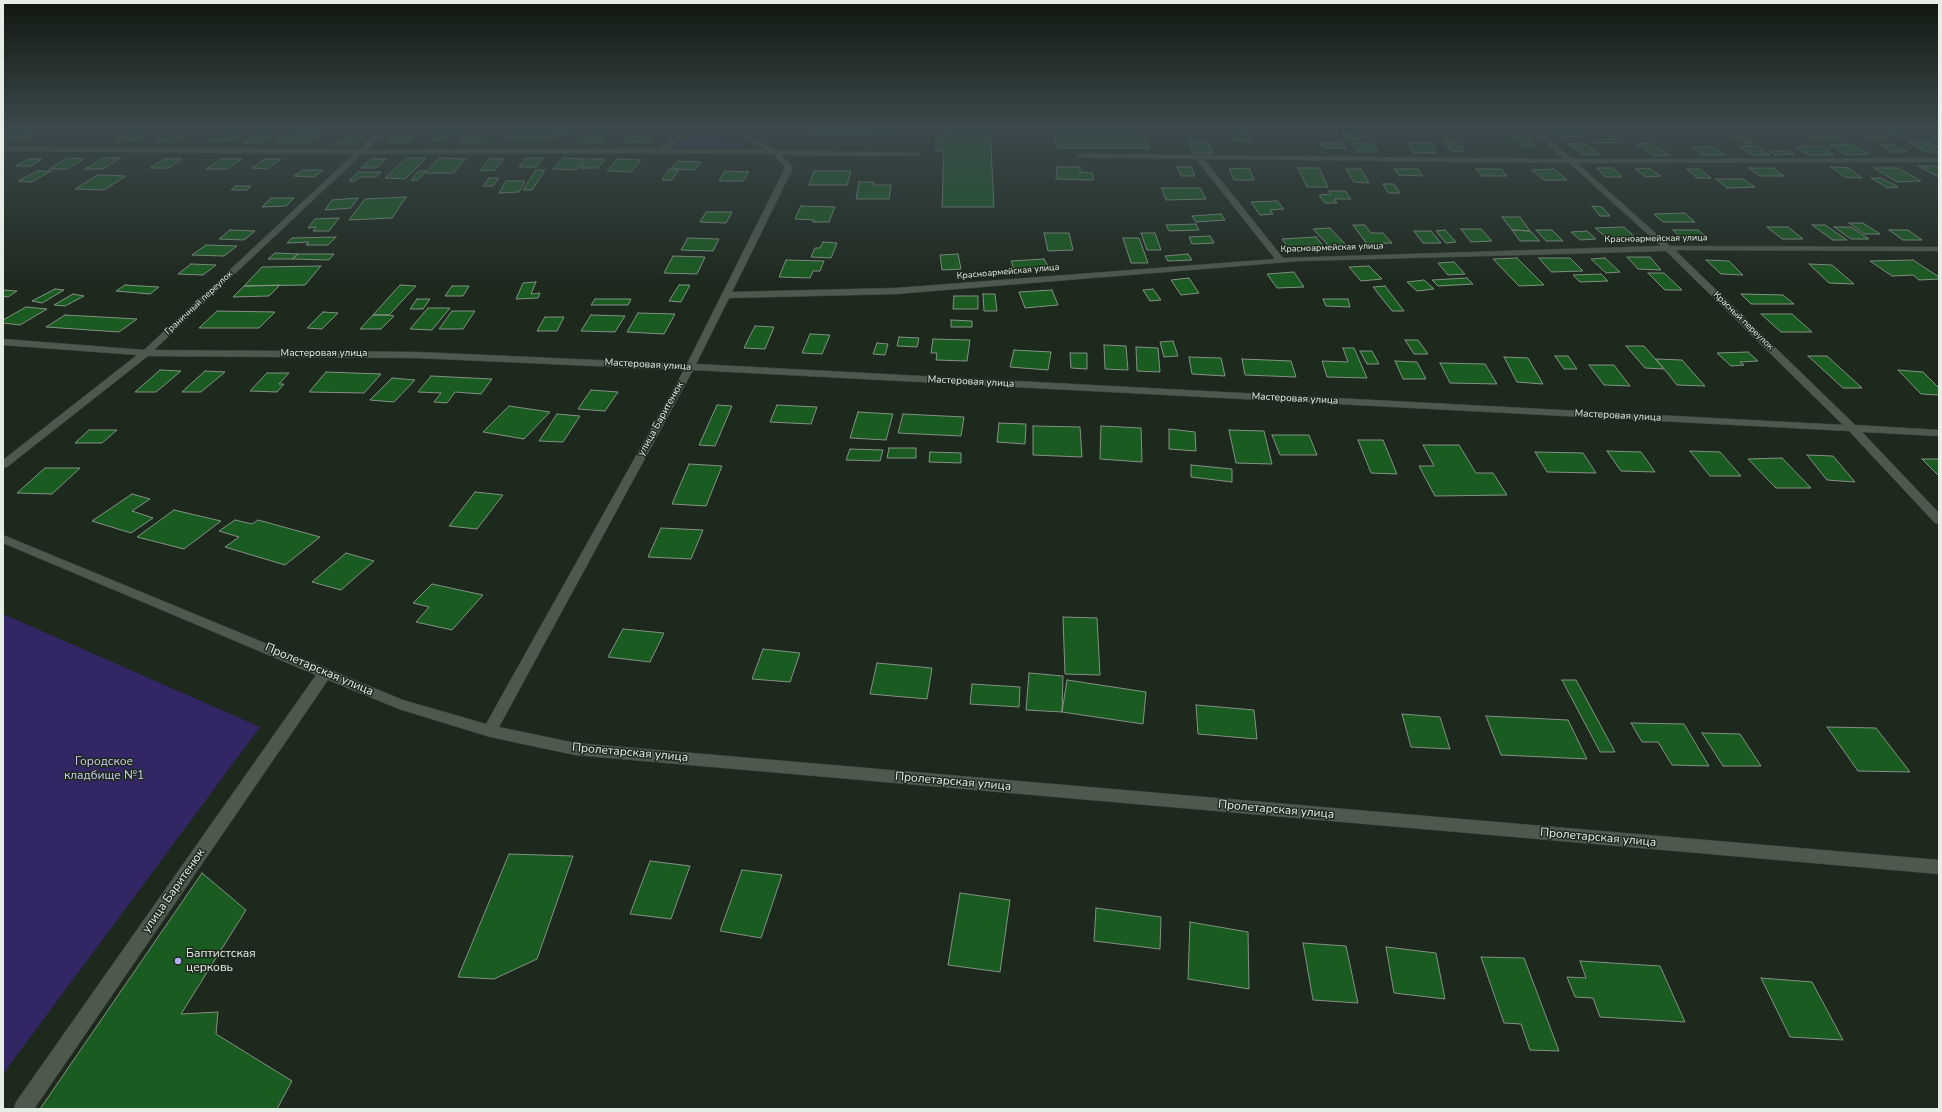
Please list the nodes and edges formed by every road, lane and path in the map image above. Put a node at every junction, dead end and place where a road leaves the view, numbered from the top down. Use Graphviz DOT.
graph roads {
  1 [pos="329,181"];
  2 [pos="783,181"];
  3 [pos="1217,181"];
  4 [pos="1592,181"];
  5 [pos="1668,248"];
  6 [pos="1939,249"];
  7 [pos="1280,260"];
  8 [pos="726,295"];
  9 [pos="3,342"];
  10 [pos="146,353"];
  11 [pos="690,367"];
  12 [pos="1852,428"];
  13 [pos="1939,433"];
  14 [pos="3,465"];
  15 [pos="1939,520"];
  16 [pos="3,539"];
  17 [pos="325,673"];
  18 [pos="490,731"];
  19 [pos="1939,867"];
  20 [pos="23,1109"];
  1 -- 10 [label="street, Граничный переулок"];
  2 -- 8 [label="street, улица Баритенюк"];
  3 -- 7 [label="street"];
  4 -- 5 [label="street, Красный переулок"];
  5 -- 6 [label="street, Красноармейская улица"];
  5 -- 7 [label="street, Красноармейская улица"];
  5 -- 12 [label="street, Красный переулок"];
  7 -- 8 [label="street, Красноармейская улица"];
  8 -- 11 [label="street, улица Баритенюк"];
  9 -- 10 [label="street, Мастеровая улица"];
  10 -- 11 [label="street, Мастеровая улица"];
  10 -- 14 [label="street, Граничный переулок"];
  11 -- 12 [label="street, Мастеровая улица"];
  11 -- 18 [label="street, улица Баритенюк"];
  12 -- 13 [label="street, Мастеровая улица"];
  12 -- 15 [label="street, Красный переулок"];
  16 -- 17 [label="street, Пролетарская улица"];
  17 -- 18 [label="street, Пролетарская улица"];
  17 -- 20 [label="street, улица Баритенюк"];
  18 -- 19 [label="street, Пролетарская улица"];
}
